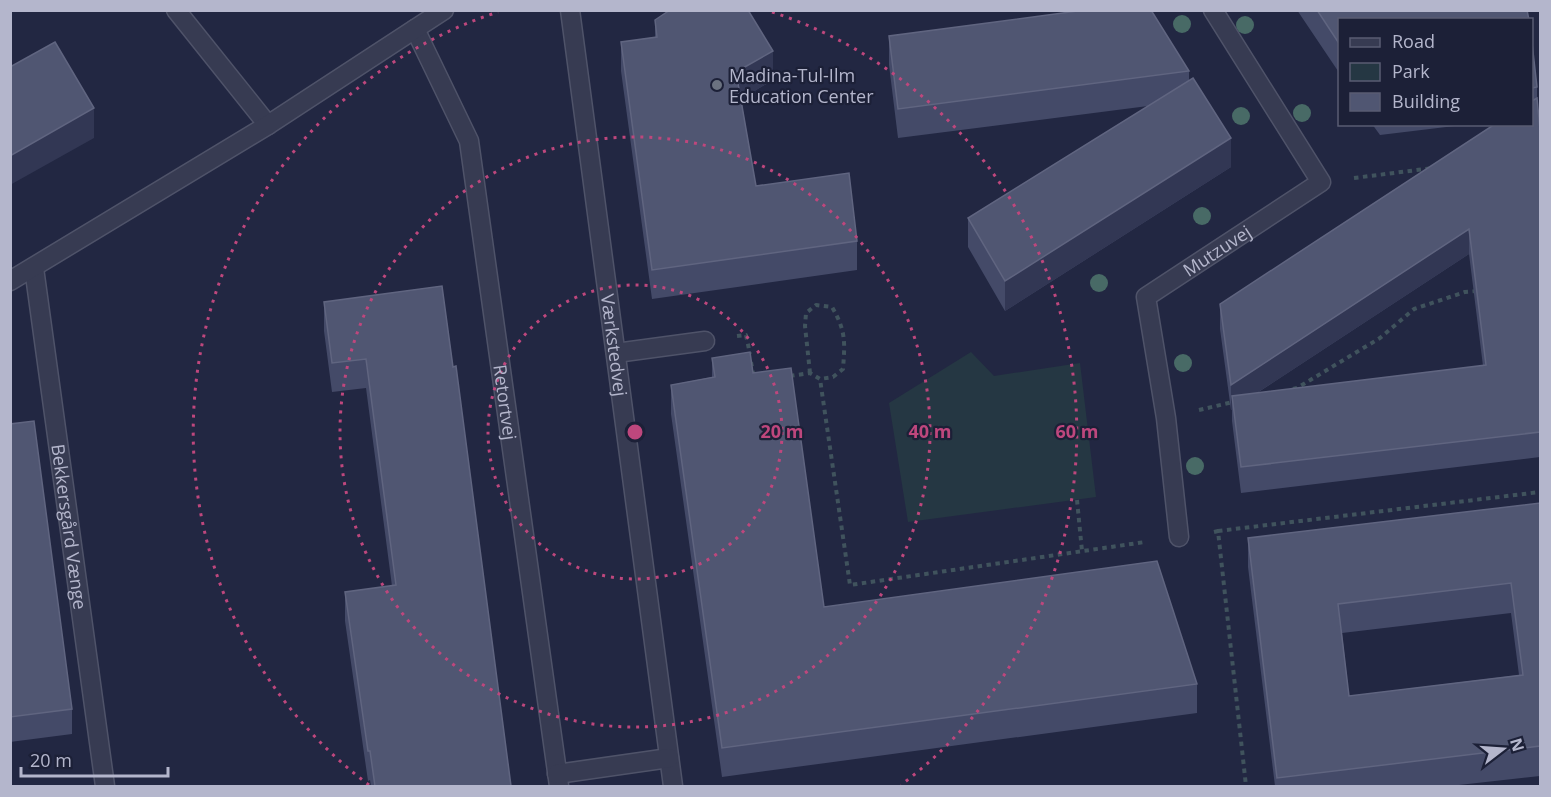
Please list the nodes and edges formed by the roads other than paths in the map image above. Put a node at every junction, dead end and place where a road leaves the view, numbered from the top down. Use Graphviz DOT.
graph roads {
  1 [pos="176,10"];
  2 [pos="444,10"];
  3 [pos="570,10"];
  4 [pos="1213,10"];
  5 [pos="415,29"];
  6 [pos="268,125"];
  7 [pos="34,268"];
  8 [pos="10,281"];
  9 [pos="705,341"];
  10 [pos="616,353"];
  11 [pos="1179,537"];
  12 [pos="669,758"];
  13 [pos="558,780"];
  14 [pos="105,786"];
  15 [pos="673,786"];
  1 -- 6 [label="street"];
  2 -- 5 [label="street"];
  3 -- 10 [label="street, Værkstedvej"];
  4 -- 11 [label="street, Mutzuvej"];
  5 -- 6 [label="street"];
  5 -- 13 [label="street, Retortvej"];
  6 -- 7 [label="street"];
  7 -- 8 [label="street"];
  7 -- 14 [label="street, Bekkersgård Vænge"];
  9 -- 10 [label="street"];
  10 -- 12 [label="street, Værkstedvej"];
  12 -- 13 [label="street"];
  12 -- 15 [label="street, Værkstedvej"];
}
